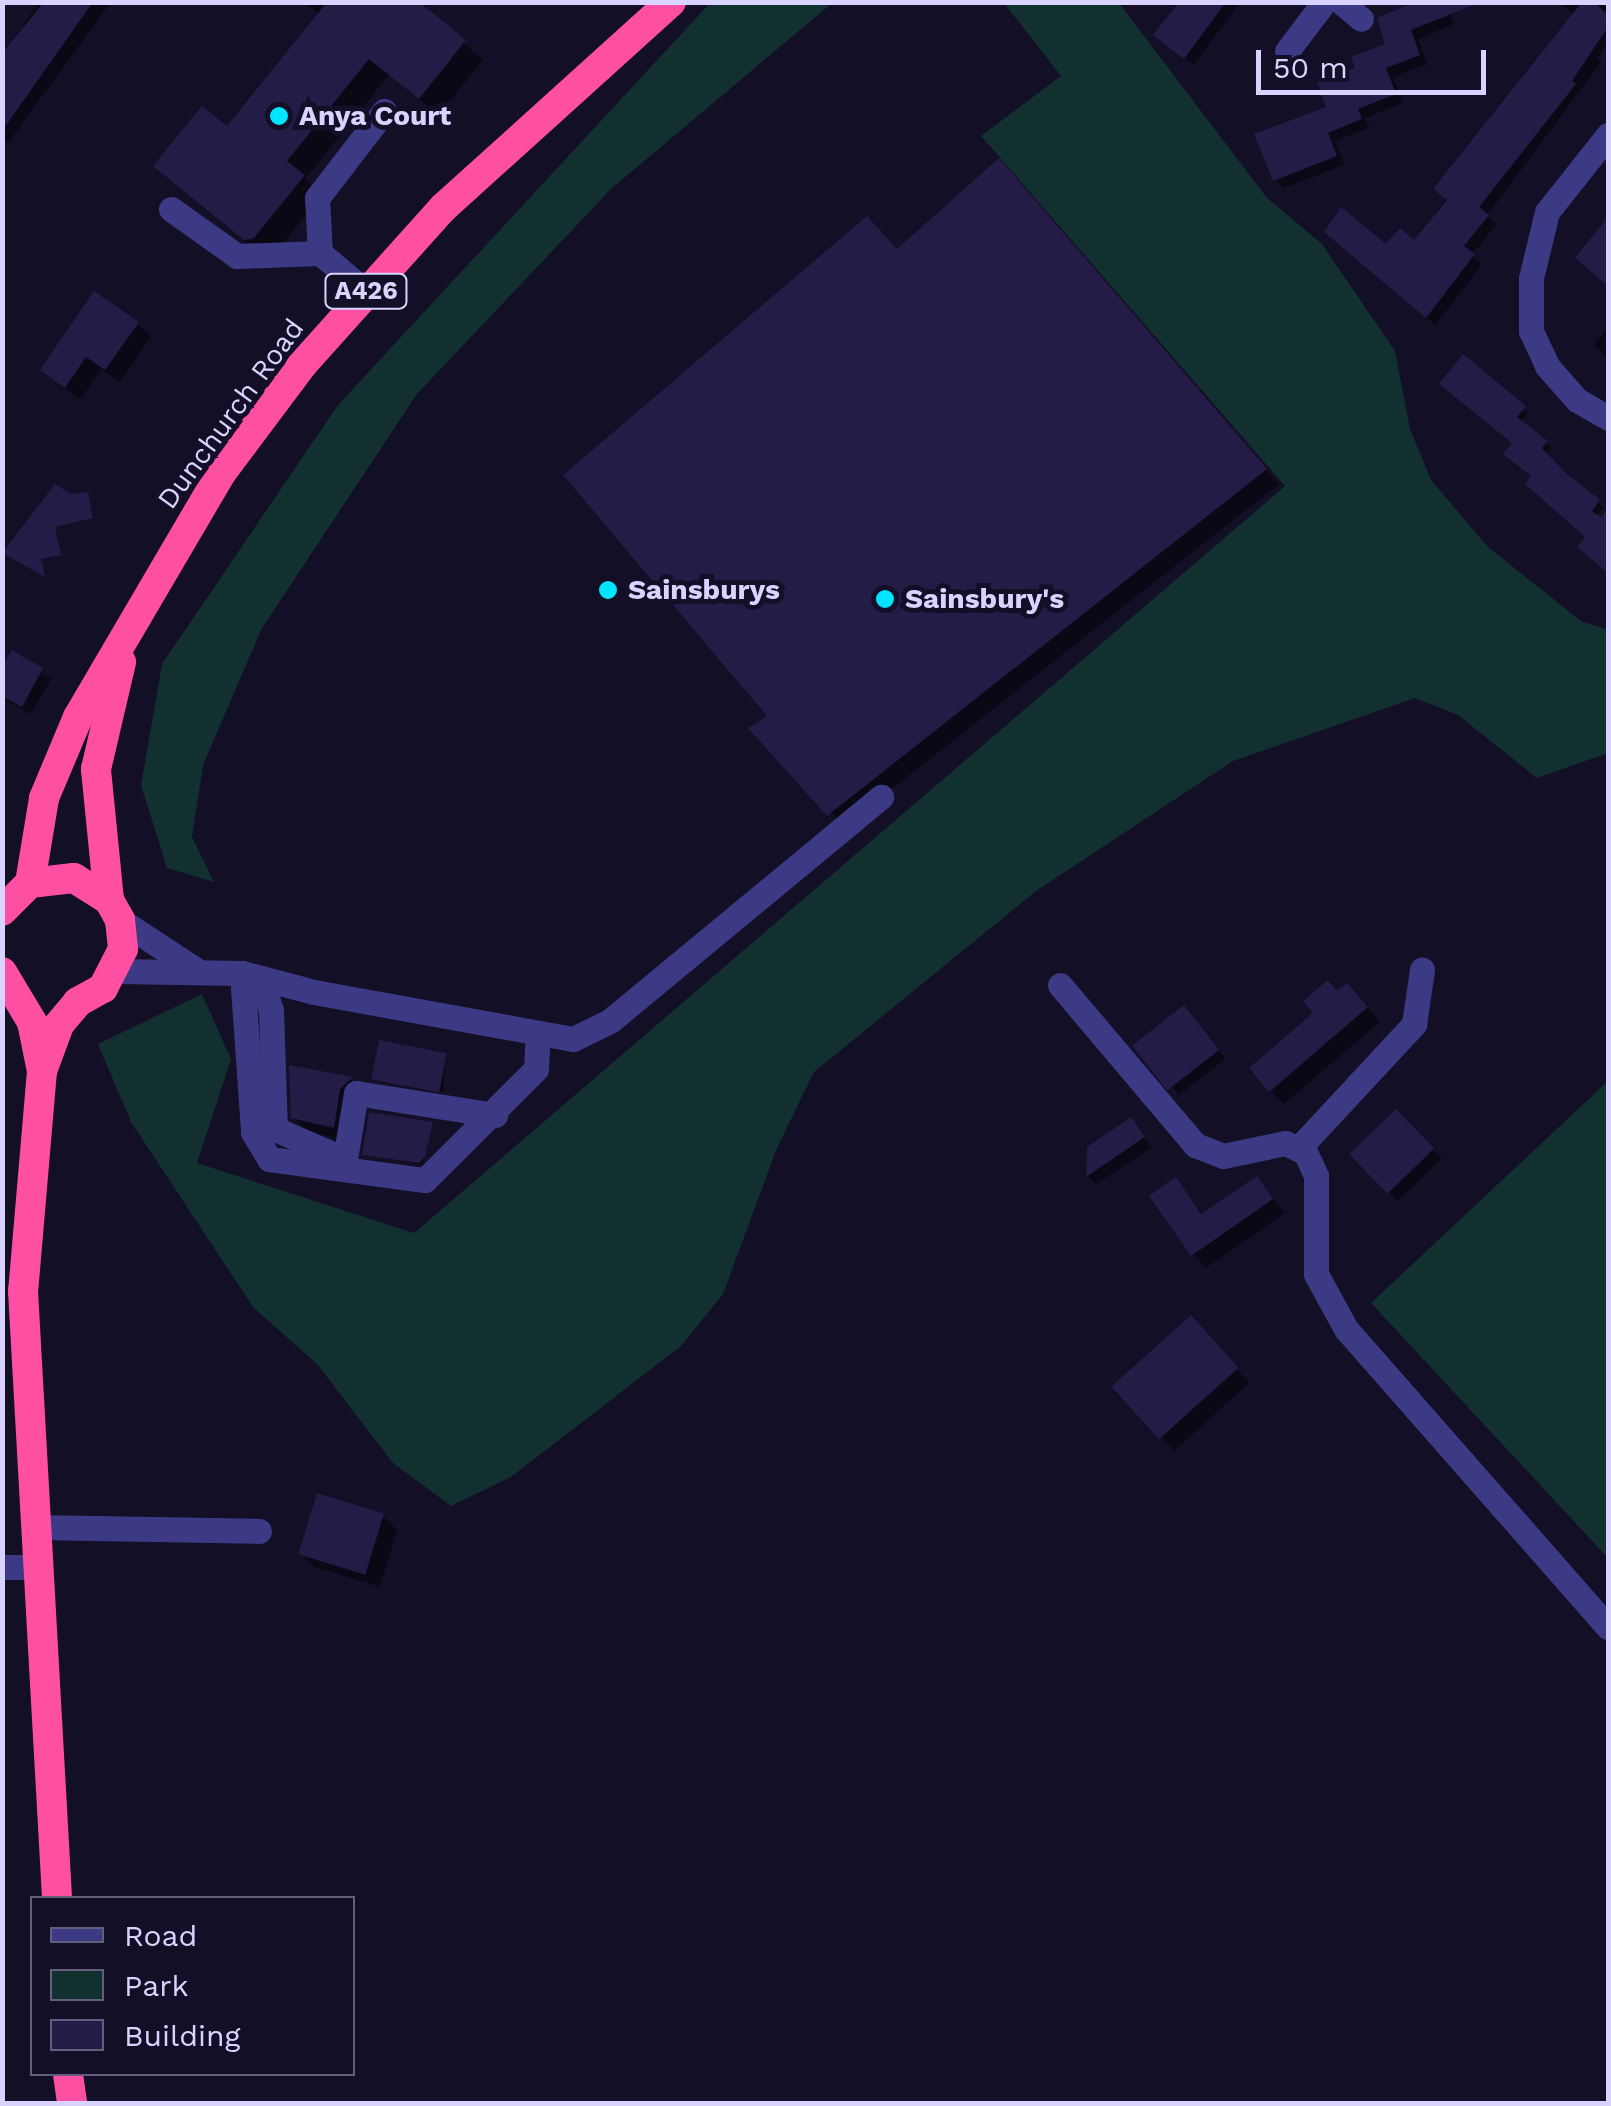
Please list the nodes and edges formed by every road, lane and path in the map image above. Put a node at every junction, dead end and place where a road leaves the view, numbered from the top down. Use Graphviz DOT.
graph roads {
  1 [pos="670,2"];
  2 [pos="1324,2"];
  3 [pos="1287,50"];
  4 [pos="384,111"];
  5 [pos="1608,135"];
  6 [pos="171,210"];
  7 [pos="320,253"];
  8 [pos="366,292"];
  9 [pos="1608,418"];
  10 [pos="128,634"];
  11 [pos="881,797"];
  12 [pos="11,899"];
  13 [pos="115,910"];
  14 [pos="116,970"];
  15 [pos="196,970"];
  16 [pos="1422,970"];
  17 [pos="252,975"];
  18 [pos="10,982"];
  19 [pos="1060,985"];
  20 [pos="78,1002"];
  21 [pos="538,1036"];
  22 [pos="42,1072"];
  23 [pos="495,1115"];
  24 [pos="1298,1149"];
  25 [pos="354,1163"];
  26 [pos="35,1527"];
  27 [pos="259,1531"];
  28 [pos="2,1566"];
  29 [pos="36,1567"];
  30 [pos="1608,1627"];
  31 [pos="57,1896"];
  32 [pos="68,2076"];
  33 [pos="68,2076"];
  34 [pos="64,2104"];
  35 [pos="72,2104"];
  1 -- 8 [label="highway, Dunchurch Road / A426"];
  2 -- 3 [label="street"];
  4 -- 7 [label="street"];
  5 -- 9 [label="street"];
  6 -- 7 [label="street"];
  7 -- 8 [label="street"];
  8 -- 10 [label="highway, Dunchurch Road / A426"];
  10 -- 12 [label="highway, Dunchurch Road / A426"];
  10 -- 13 [label="highway, Dunchurch Road / A426"];
  11 -- 21 [label="street"];
  12 -- 13 [label="highway, Dunchurch Road / A426"];
  13 -- 14 [label="highway, Dunchurch Road / A426"];
  13 -- 15 [label="street"];
  14 -- 15 [label="street"];
  14 -- 20 [label="highway"];
  15 -- 17 [label="street"];
  16 -- 24 [label="street"];
  17 -- 21 [label="street"];
  17 -- 25 [label="street"];
  18 -- 20 [label="highway"];
  18 -- 22 [label="highway"];
  19 -- 24 [label="street"];
  20 -- 22 [label="highway"];
  21 -- 23 [label="street"];
  22 -- 26 [label="highway"];
  23 -- 25 [label="street"];
  23 -- 25 [label="street"];
  24 -- 30 [label="street"];
  26 -- 27 [label="street"];
  26 -- 29 [label="highway"];
  28 -- 29 [label="street"];
  29 -- 31 [label="highway"];
  32 -- 34 [label="highway"];
  33 -- 35 [label="highway"];
}
